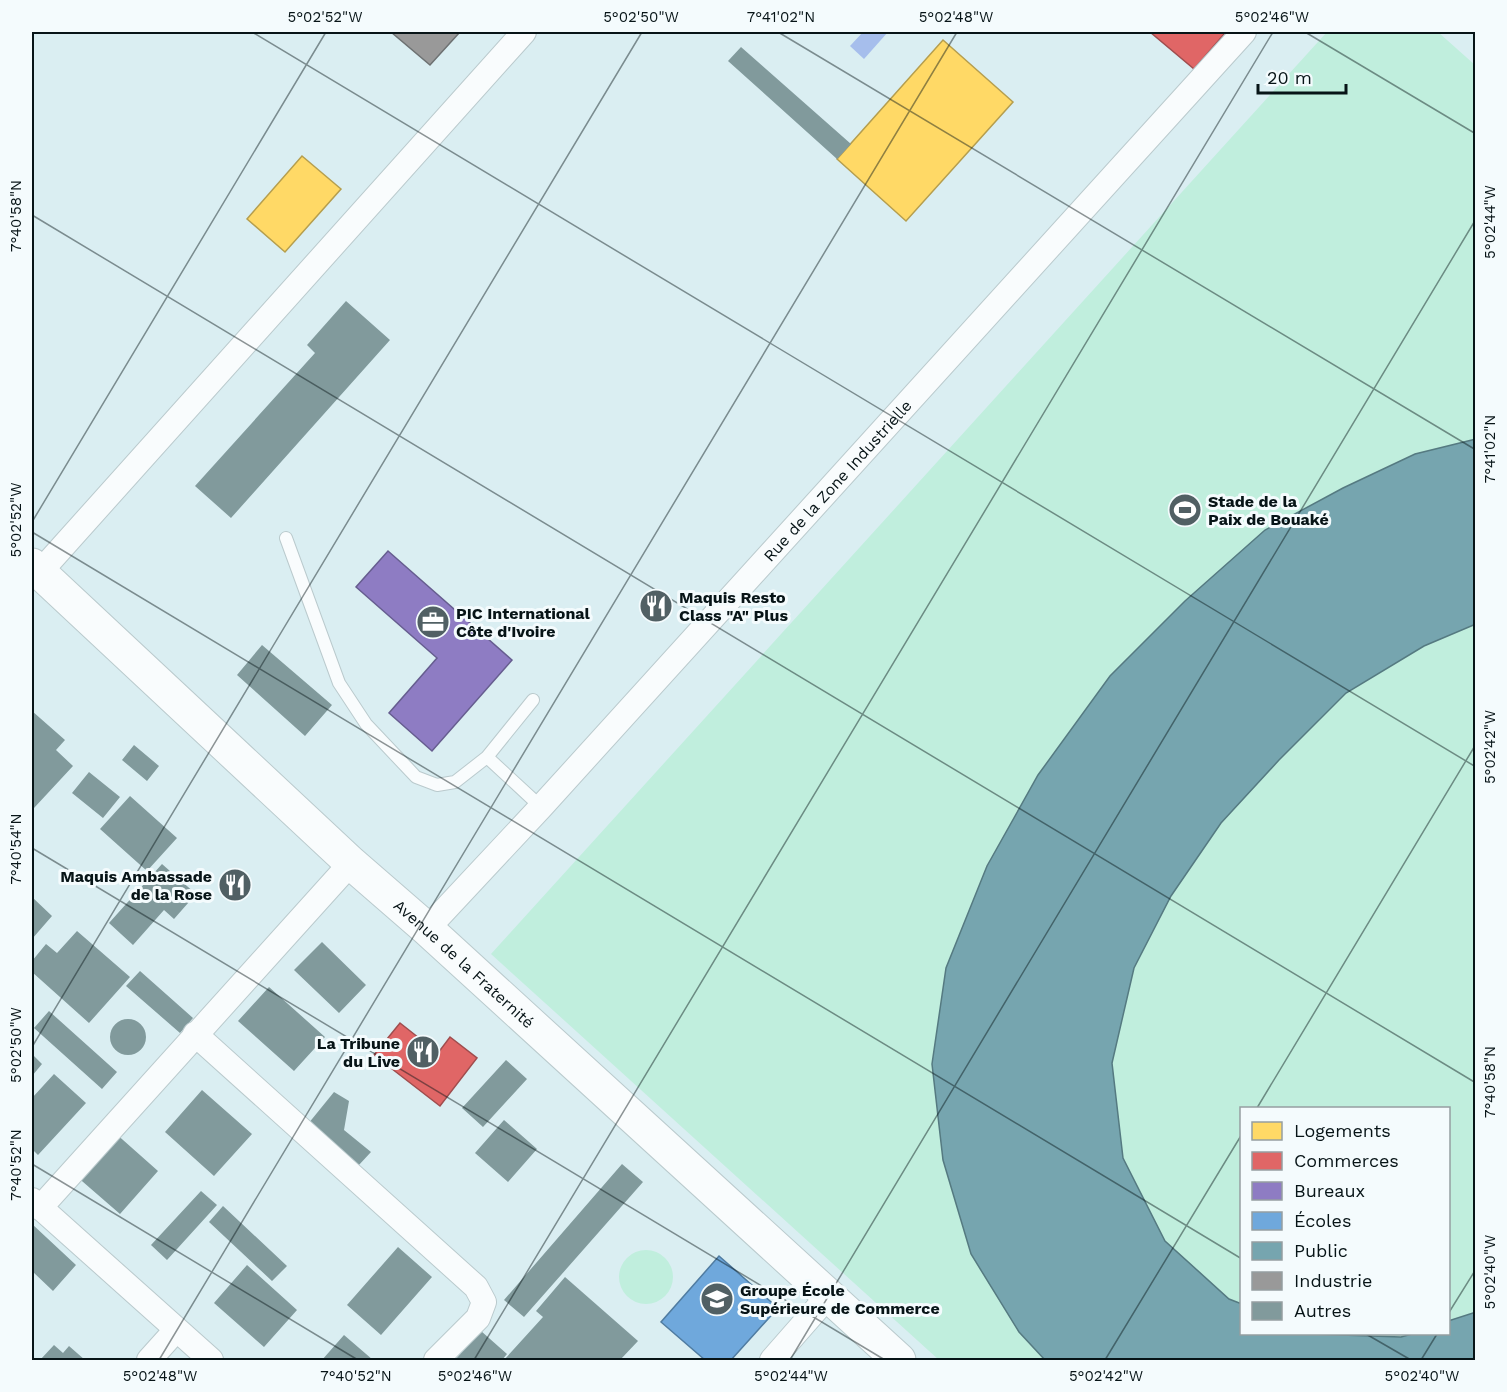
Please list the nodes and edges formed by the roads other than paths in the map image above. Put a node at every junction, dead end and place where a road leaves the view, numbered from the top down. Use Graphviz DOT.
graph roads {
  1 [pos="524,32"];
  2 [pos="1244,32"];
  3 [pos="286,538"];
  4 [pos="36,569"];
  5 [pos="533,700"];
  6 [pos="488,757"];
  7 [pos="541,807"];
  8 [pos="351,863"];
  9 [pos="428,929"];
  10 [pos="195,1034"];
  11 [pos="36,1204"];
  12 [pos="829,1295"];
  13 [pos="176,1330"];
  14 [pos="149,1360"];
  15 [pos="211,1360"];
  16 [pos="436,1360"];
  17 [pos="772,1360"];
  18 [pos="899,1360"];
  1 -- 4 [label="street"];
  2 -- 7 [label="street, Rue de la Zone Industrielle"];
  3 -- 6 [label="lane"];
  4 -- 8 [label="street, Avenue de la Fraternité"];
  5 -- 6 [label="lane"];
  6 -- 7 [label="lane"];
  7 -- 9 [label="street, Rue de la Zone Industrielle"];
  8 -- 9 [label="street, Avenue de la Fraternité"];
  8 -- 10 [label="street"];
  9 -- 12 [label="street, Avenue de la Fraternité"];
  10 -- 11 [label="street"];
  10 -- 16 [label="street"];
  11 -- 13 [label="street"];
  12 -- 17 [label="street"];
  12 -- 18 [label="street, Avenue de la Fraternité"];
  13 -- 14 [label="street"];
  13 -- 15 [label="street"];
}
